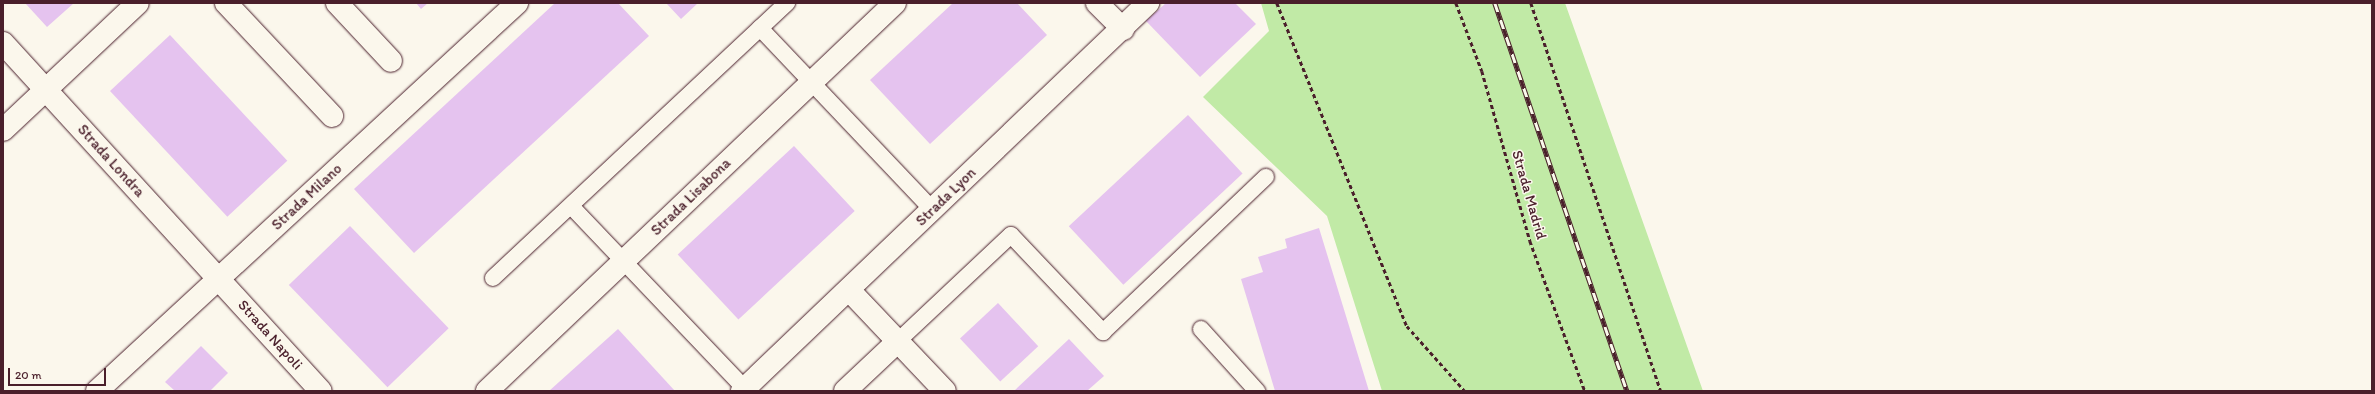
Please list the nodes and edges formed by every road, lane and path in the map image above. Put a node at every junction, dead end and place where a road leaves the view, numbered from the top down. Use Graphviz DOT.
graph roads {
  1 [pos="138,3"];
  2 [pos="226,3"];
  3 [pos="337,3"];
  4 [pos="517,3"];
  5 [pos="787,3"];
  6 [pos="895,3"];
  7 [pos="1097,3"];
  8 [pos="1148,3"];
  9 [pos="1277,3"];
  10 [pos="1456,3"];
  11 [pos="1531,3"];
  12 [pos="760,28"];
  13 [pos="1123,29"];
  14 [pos="3,42"];
  15 [pos="391,61"];
  16 [pos="812,82"];
  17 [pos="45,89"];
  18 [pos="332,116"];
  19 [pos="3,130"];
  20 [pos="1266,178"];
  21 [pos="571,206"];
  22 [pos="933,210"];
  23 [pos="623,262"];
  24 [pos="219,278"];
  25 [pos="493,278"];
  26 [pos="849,290"];
  27 [pos="1201,329"];
  28 [pos="898,341"];
  29 [pos="744,390"];
  30 [pos="97,391"];
  31 [pos="322,391"];
  32 [pos="487,391"];
  33 [pos="845,391"];
  34 [pos="945,391"];
  35 [pos="1257,391"];
  36 [pos="1465,391"];
  37 [pos="1585,391"];
  38 [pos="1661,391"];
  1 -- 17 [label="street"];
  2 -- 18 [label="street"];
  3 -- 15 [label="street"];
  4 -- 24 [label="street, Strada Milano"];
  5 -- 12 [label="lane"];
  6 -- 16 [label="street, Strada Lisabona"];
  7 -- 13 [label="street"];
  8 -- 13 [label="street, Strada Lyon"];
  9 -- 36 [label="path"];
  10 -- 37 [label="path, Strada Madrid"];
  11 -- 38 [label="path"];
  12 -- 16 [label="lane"];
  12 -- 21 [label="lane"];
  13 -- 22 [label="street, Strada Lyon"];
  14 -- 17 [label="street, Strada Londra"];
  16 -- 22 [label="lane"];
  16 -- 23 [label="street, Strada Lisabona"];
  17 -- 19 [label="street"];
  17 -- 24 [label="street, Strada Londra"];
  20 -- 28 [label="lane"];
  21 -- 23 [label="lane"];
  21 -- 25 [label="lane"];
  22 -- 26 [label="street, Strada Lyon"];
  23 -- 29 [label="lane"];
  23 -- 32 [label="street, Strada Lisabona"];
  24 -- 30 [label="street, Strada Milano"];
  24 -- 31 [label="street, Strada Napoli"];
  26 -- 28 [label="street"];
  26 -- 29 [label="street, Strada Lyon"];
  27 -- 35 [label="lane"];
  28 -- 33 [label="street"];
  28 -- 34 [label="street"];
}
